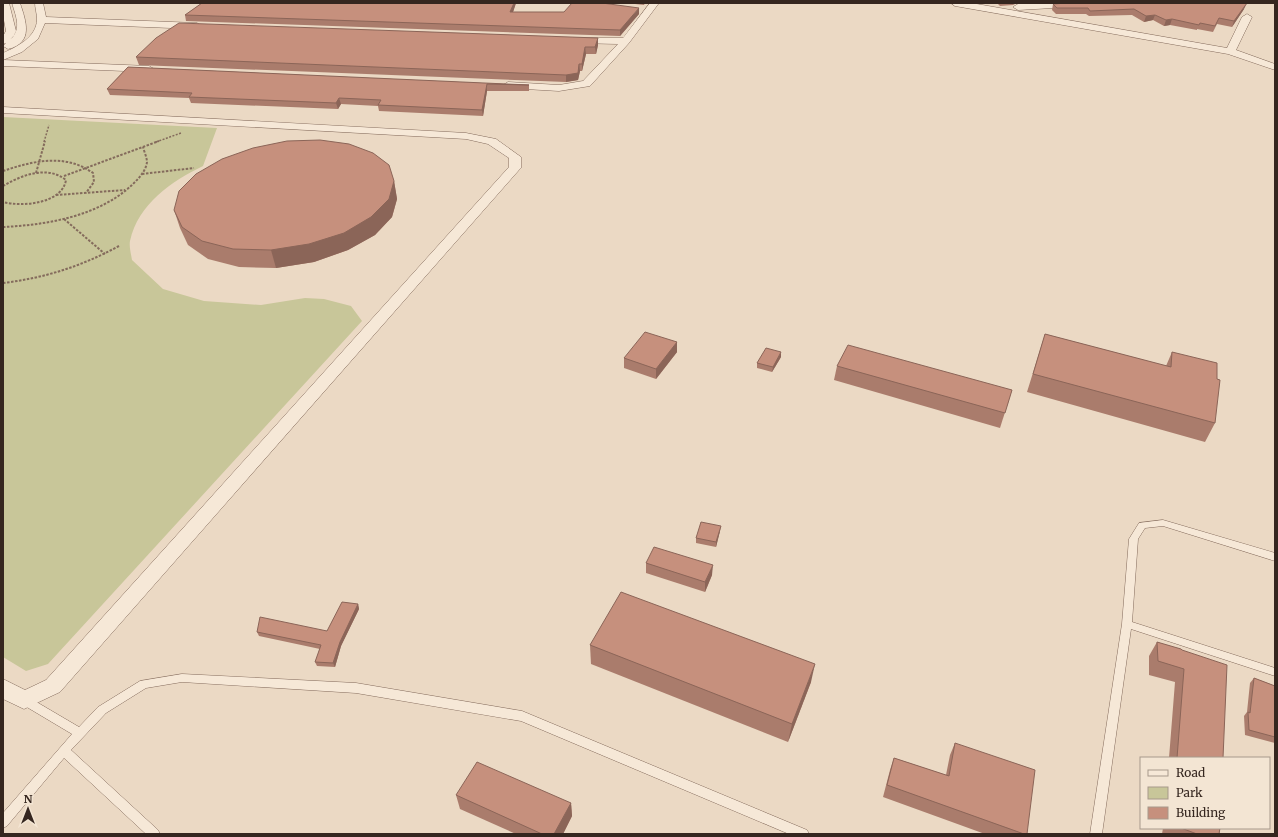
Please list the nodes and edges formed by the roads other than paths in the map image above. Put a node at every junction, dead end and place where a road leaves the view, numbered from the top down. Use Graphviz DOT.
graph roads {
  1 [pos="5,3"];
  2 [pos="16,3"];
  3 [pos="39,3"];
  4 [pos="955,3"];
  5 [pos="1088,3"];
  6 [pos="649,8"];
  7 [pos="992,9"];
  8 [pos="1247,17"];
  9 [pos="42,20"];
  10 [pos="207,26"];
  11 [pos="563,39"];
  12 [pos="3,41"];
  13 [pos="626,41"];
  14 [pos="3,49"];
  15 [pos="1230,51"];
  16 [pos="3,57"];
  17 [pos="3,63"];
  18 [pos="1275,67"];
  19 [pos="162,70"];
  20 [pos="496,85"];
  21 [pos="3,110"];
  22 [pos="1275,557"];
  23 [pos="1127,624"];
  24 [pos="1275,672"];
  25 [pos="3,688"];
  26 [pos="24,700"];
  27 [pos="80,733"];
  28 [pos="64,750"];
  29 [pos="3,822"];
  30 [pos="154,834"];
  31 [pos="803,834"];
  32 [pos="1096,834"];
  1 -- 12 [label="street"];
  2 -- 14 [label="street"];
  3 -- 9 [label="street"];
  4 -- 7 [label="street"];
  5 -- 7 [label="street"];
  6 -- 13 [label="street"];
  7 -- 15 [label="street"];
  8 -- 15 [label="street"];
  9 -- 10 [label="street"];
  9 -- 16 [label="street"];
  11 -- 13 [label="street"];
  13 -- 20 [label="street"];
  15 -- 18 [label="street"];
  17 -- 19 [label="street"];
  21 -- 26 [label="street"];
  22 -- 23 [label="lane"];
  23 -- 24 [label="lane"];
  23 -- 32 [label="lane"];
  25 -- 26 [label="street"];
  26 -- 27 [label="lane"];
  27 -- 28 [label="lane"];
  27 -- 31 [label="lane"];
  28 -- 29 [label="lane"];
  28 -- 30 [label="lane"];
}
